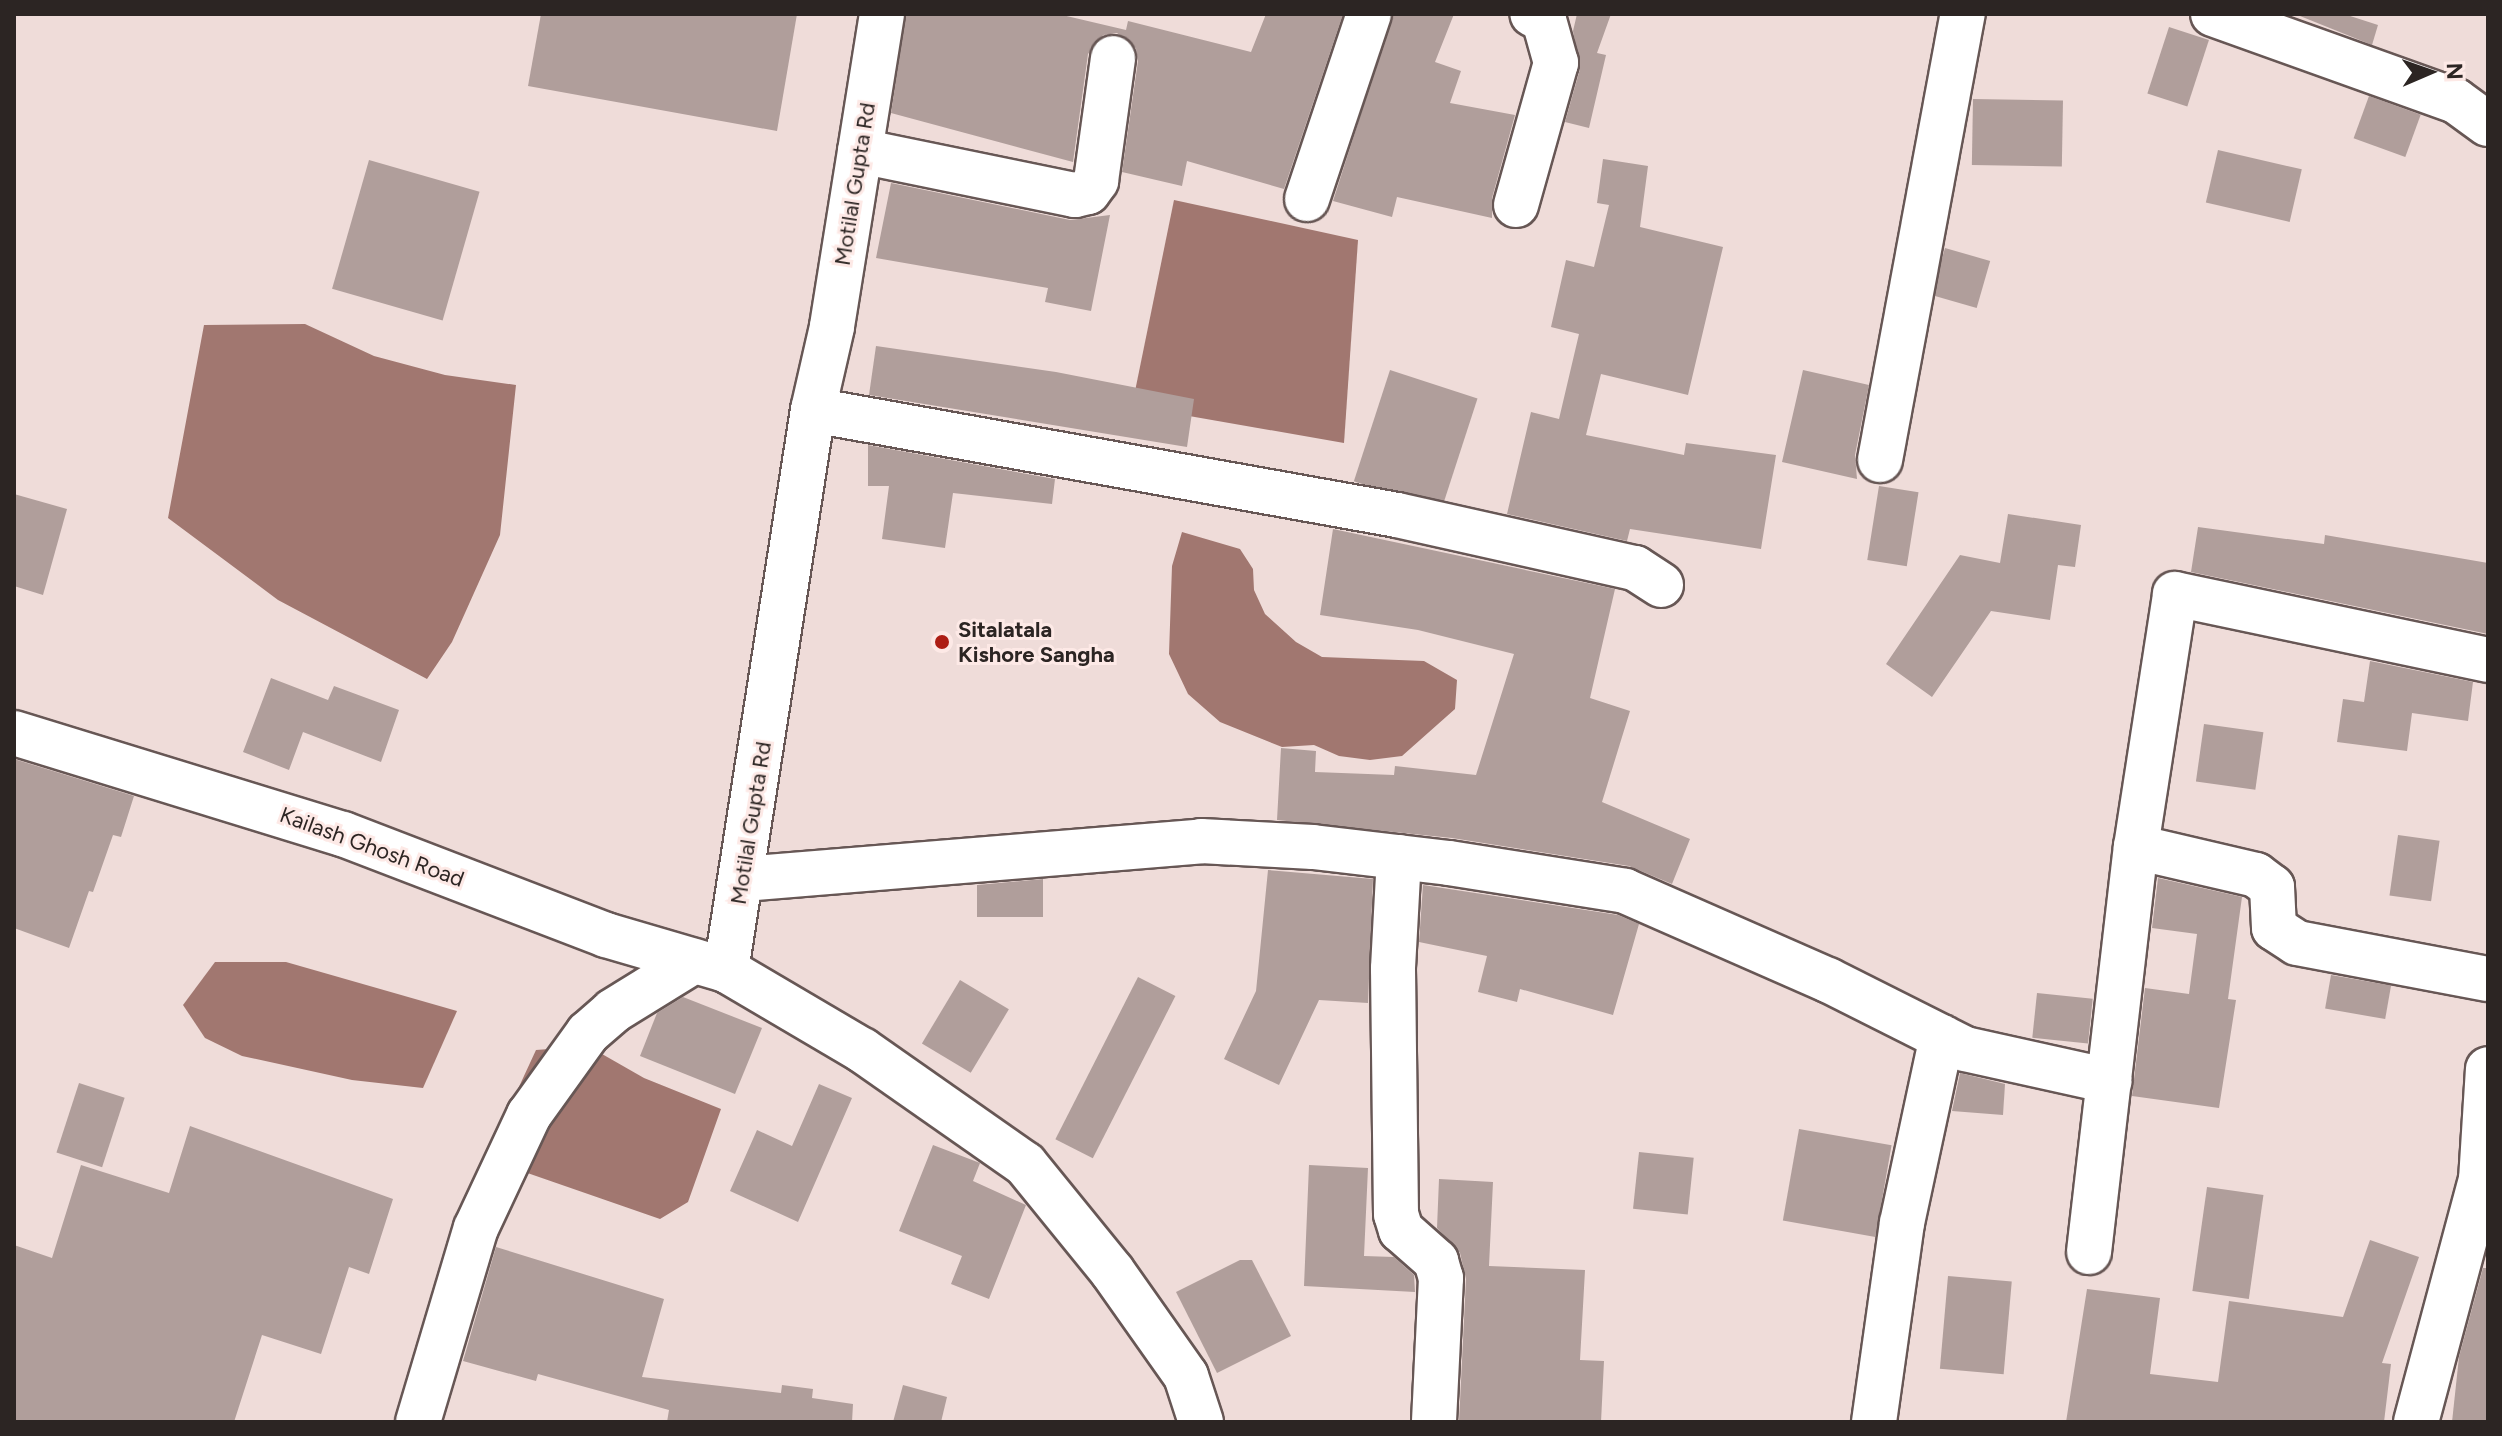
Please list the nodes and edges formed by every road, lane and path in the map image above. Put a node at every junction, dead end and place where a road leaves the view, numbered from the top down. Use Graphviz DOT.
graph roads {
  1 [pos="882,14"];
  2 [pos="1369,14"];
  3 [pos="1532,14"];
  4 [pos="1963,14"];
  5 [pos="2213,14"];
  6 [pos="1113,58"];
  7 [pos="2488,124"];
  8 [pos="860,151"];
  9 [pos="1307,199"];
  10 [pos="1516,205"];
  11 [pos="813,410"];
  12 [pos="1880,460"];
  13 [pos="1661,585"];
  14 [pos="2488,660"];
  15 [pos="14,733"];
  16 [pos="2136,847"];
  17 [pos="1399,857"];
  18 [pos="743,879"];
  19 [pos="710,966"];
  20 [pos="2488,979"];
  21 [pos="1942,1037"];
  22 [pos="2488,1069"];
  23 [pos="2109,1081"];
  24 [pos="2089,1252"];
  25 [pos="418,1422"];
  26 [pos="1201,1422"];
  27 [pos="1434,1422"];
  28 [pos="1874,1422"];
  29 [pos="2416,1422"];
  1 -- 8 [label="street, Motilal Gupta Rd"];
  2 -- 9 [label="street"];
  3 -- 10 [label="street"];
  4 -- 12 [label="street"];
  5 -- 7 [label="street"];
  6 -- 8 [label="street"];
  8 -- 11 [label="street, Motilal Gupta Rd"];
  11 -- 13 [label="street"];
  11 -- 18 [label="street, Motilal Gupta Rd"];
  14 -- 16 [label="street"];
  15 -- 19 [label="street, Kailash Ghosh Road"];
  16 -- 20 [label="street"];
  16 -- 23 [label="street"];
  17 -- 18 [label="street"];
  17 -- 21 [label="street"];
  17 -- 27 [label="street"];
  18 -- 19 [label="street, Motilal Gupta Rd"];
  19 -- 25 [label="street"];
  19 -- 26 [label="street"];
  21 -- 23 [label="street"];
  21 -- 28 [label="street"];
  22 -- 29 [label="street"];
  23 -- 24 [label="street"];
}
